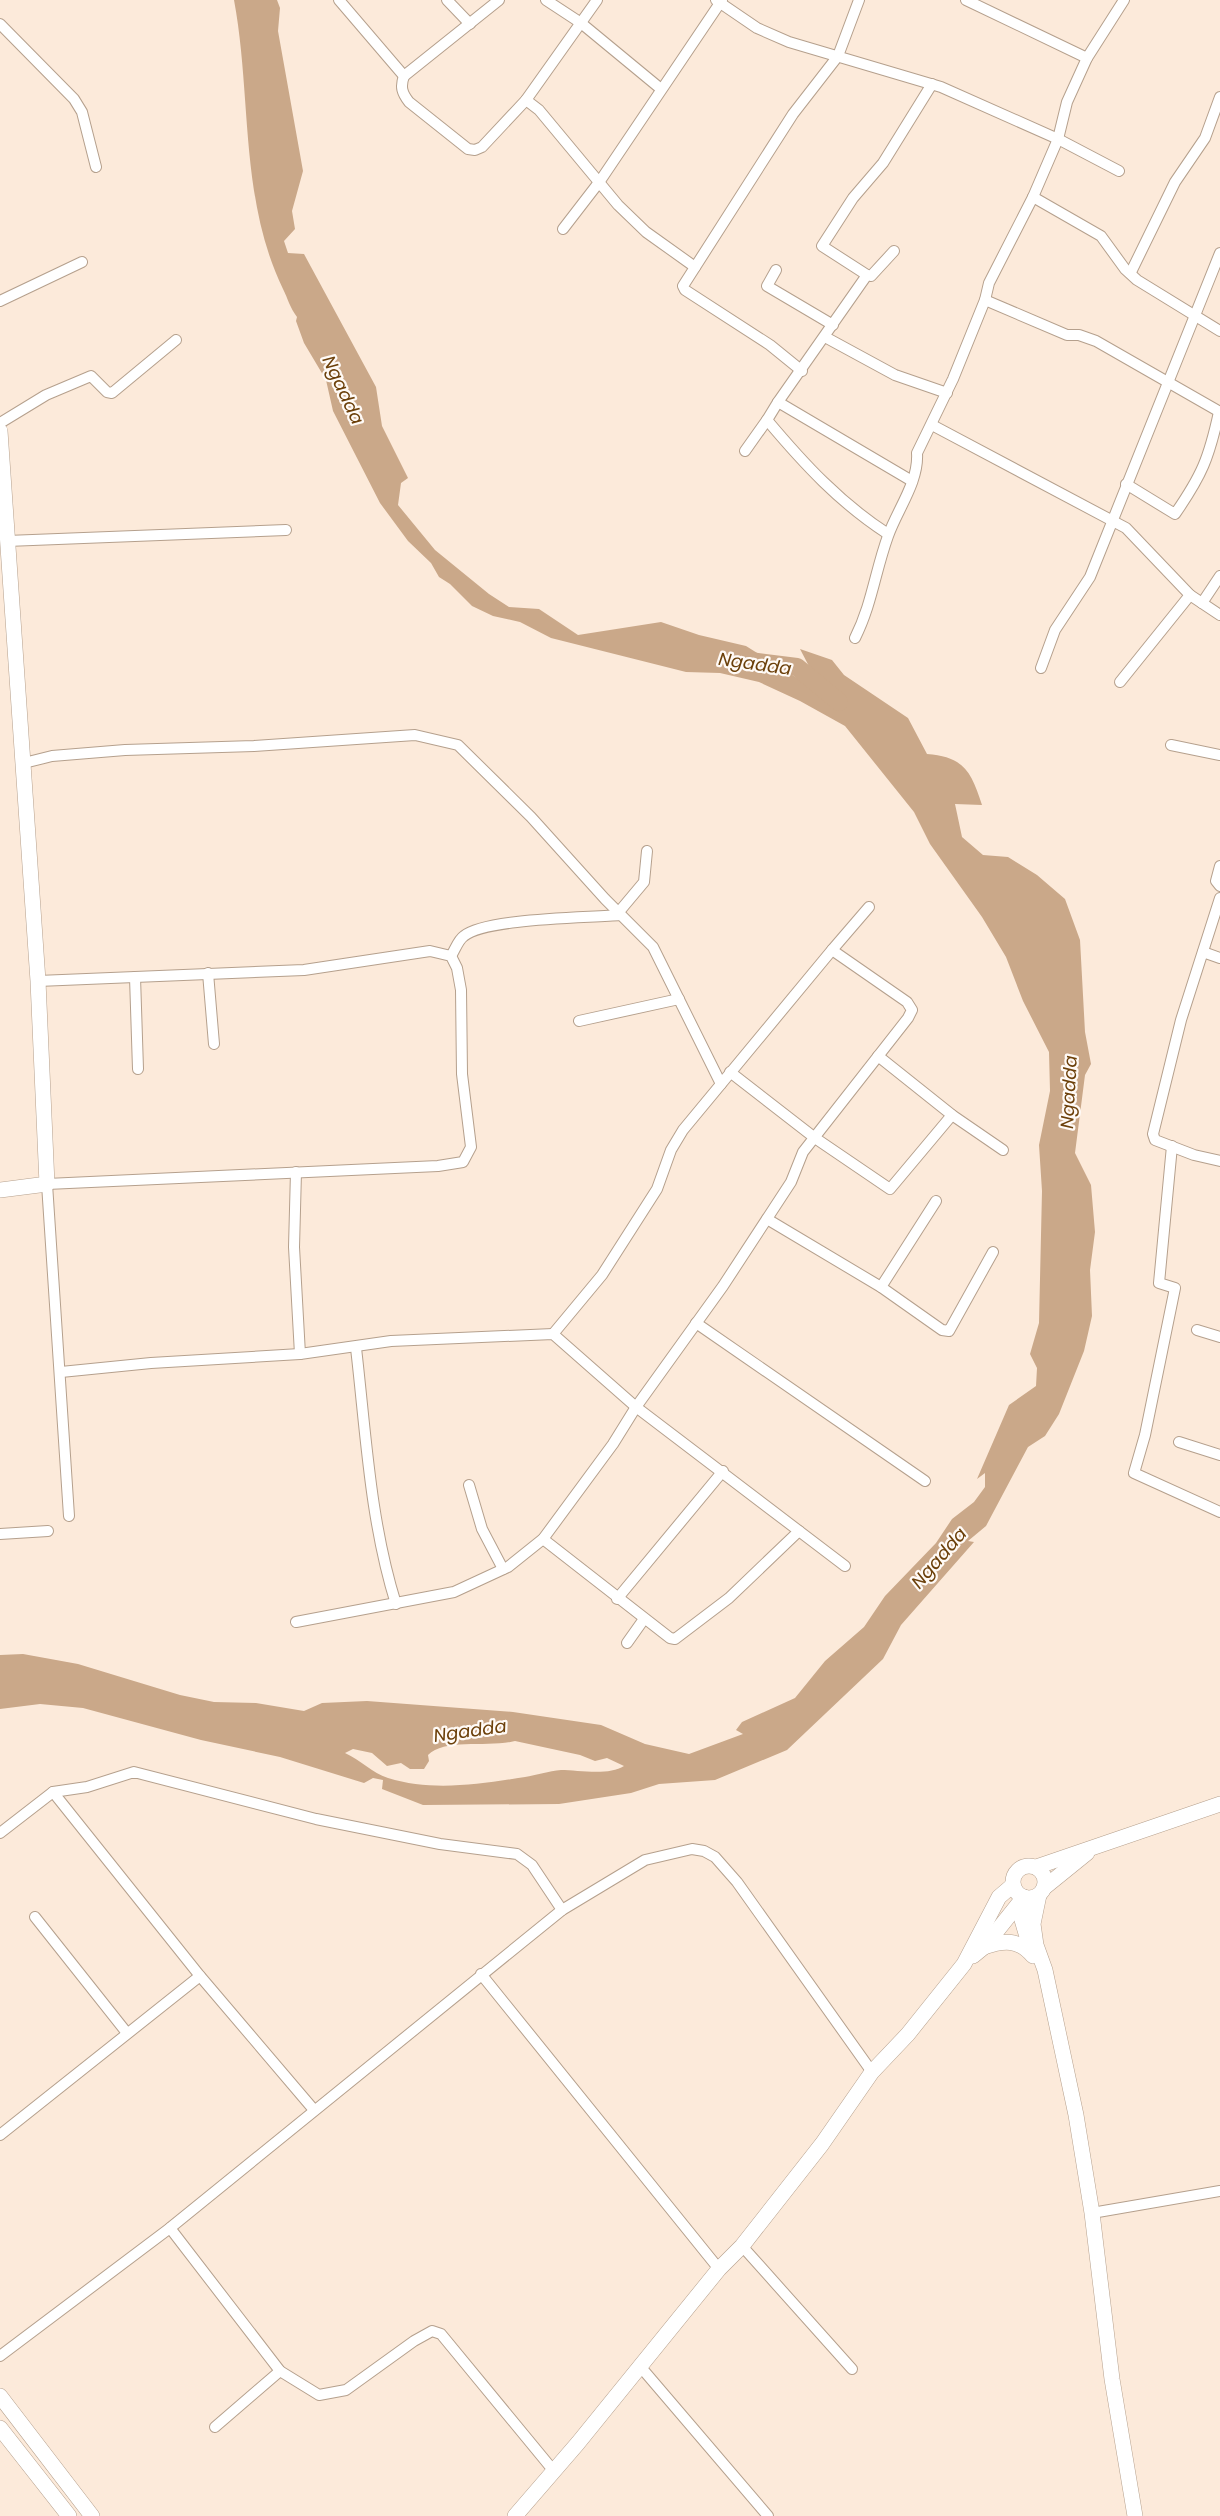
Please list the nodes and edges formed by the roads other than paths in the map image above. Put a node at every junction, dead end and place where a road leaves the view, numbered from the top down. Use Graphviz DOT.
graph roads {
  1 [pos="339,0"];
  2 [pos="447,0"];
  3 [pos="499,0"];
  4 [pos="546,0"];
  5 [pos="597,0"];
  6 [pos="859,0"];
  7 [pos="966,0"];
  8 [pos="1124,0"];
  9 [pos="719,1"];
  10 [pos="581,23"];
  11 [pos="0,24"];
  12 [pos="470,24"];
  13 [pos="838,56"];
  14 [pos="1087,58"];
  15 [pos="404,76"];
  16 [pos="932,84"];
  17 [pos="661,89"];
  18 [pos="1220,97"];
  19 [pos="526,100"];
  20 [pos="1058,139"];
  21 [pos="96,167"];
  22 [pos="1119,171"];
  23 [pos="600,181"];
  24 [pos="1034,197"];
  25 [pos="563,229"];
  26 [pos="894,251"];
  27 [pos="1220,253"];
  28 [pos="82,262"];
  29 [pos="695,267"];
  30 [pos="776,270"];
  31 [pos="1131,273"];
  32 [pos="867,275"];
  33 [pos="985,300"];
  34 [pos="0,301"];
  35 [pos="1196,318"];
  36 [pos="833,325"];
  37 [pos="1220,331"];
  38 [pos="825,337"];
  39 [pos="176,340"];
  40 [pos="802,370"];
  41 [pos="1167,384"];
  42 [pos="947,393"];
  43 [pos="778,402"];
  44 [pos="1220,412"];
  45 [pos="767,420"];
  46 [pos="0,423"];
  47 [pos="932,425"];
  48 [pos="0,431"];
  49 [pos="745,451"];
  50 [pos="912,481"];
  51 [pos="1126,484"];
  52 [pos="1110,521"];
  53 [pos="286,530"];
  54 [pos="888,534"];
  55 [pos="7,541"];
  56 [pos="1220,576"];
  57 [pos="4,590"];
  58 [pos="1190,595"];
  59 [pos="1202,603"];
  60 [pos="1220,615"];
  61 [pos="855,638"];
  62 [pos="1041,668"];
  63 [pos="1120,682"];
  64 [pos="1171,745"];
  65 [pos="1220,755"];
  66 [pos="24,764"];
  67 [pos="647,851"];
  68 [pos="1220,866"];
  69 [pos="1220,886"];
  70 [pos="1220,898"];
  71 [pos="869,907"];
  72 [pos="619,914"];
  73 [pos="832,950"];
  74 [pos="1203,952"];
  75 [pos="451,956"];
  76 [pos="1220,958"];
  77 [pos="208,973"];
  78 [pos="135,977"];
  79 [pos="38,981"];
  80 [pos="679,999"];
  81 [pos="579,1021"];
  82 [pos="214,1044"];
  83 [pos="878,1056"];
  84 [pos="138,1069"];
  85 [pos="730,1072"];
  86 [pos="721,1084"];
  87 [pos="952,1115"];
  88 [pos="815,1138"];
  89 [pos="1172,1146"];
  90 [pos="1003,1150"];
  91 [pos="1220,1161"];
  92 [pos="296,1172"];
  93 [pos="46,1184"];
  94 [pos="0,1190"];
  95 [pos="936,1201"];
  96 [pos="767,1219"];
  97 [pos="993,1252"];
  98 [pos="881,1287"];
  99 [pos="696,1323"];
  100 [pos="1197,1330"];
  101 [pos="553,1334"];
  102 [pos="1220,1337"];
  103 [pos="357,1348"];
  104 [pos="300,1354"];
  105 [pos="61,1372"];
  106 [pos="636,1407"];
  107 [pos="1179,1442"];
  108 [pos="1220,1455"];
  109 [pos="723,1471"];
  110 [pos="925,1481"];
  111 [pos="469,1485"];
  112 [pos="1220,1512"];
  113 [pos="69,1516"];
  114 [pos="48,1531"];
  115 [pos="800,1531"];
  116 [pos="0,1534"];
  117 [pos="543,1539"];
  118 [pos="845,1566"];
  119 [pos="503,1569"];
  120 [pos="617,1599"];
  121 [pos="396,1604"];
  122 [pos="644,1619"];
  123 [pos="296,1622"];
  124 [pos="627,1643"];
  125 [pos="53,1792"];
  126 [pos="1220,1804"];
  127 [pos="0,1833"];
  128 [pos="1101,1843"];
  129 [pos="1036,1867"];
  130 [pos="1013,1885"];
  131 [pos="1034,1894"];
  132 [pos="562,1910"];
  133 [pos="35,1917"];
  134 [pos="984,1947"];
  135 [pos="1034,1956"];
  136 [pos="964,1964"];
  137 [pos="1045,1970"];
  138 [pos="481,1974"];
  139 [pos="200,1976"];
  140 [pos="128,2033"];
  141 [pos="872,2072"];
  142 [pos="314,2110"];
  143 [pos="0,2135"];
  144 [pos="1220,2191"];
  145 [pos="1092,2213"];
  146 [pos="170,2228"];
  147 [pos="742,2246"];
  148 [pos="719,2269"];
  149 [pos="0,2356"];
  150 [pos="639,2365"];
  151 [pos="852,2369"];
  152 [pos="280,2372"];
  153 [pos="0,2396"];
  154 [pos="215,2427"];
  155 [pos="0,2428"];
  156 [pos="554,2470"];
  157 [pos="68,2516"];
  158 [pos="92,2516"];
  159 [pos="515,2516"];
  160 [pos="768,2516"];
  161 [pos="1135,2516"];
  1 -- 15 [label="street"];
  2 -- 12 [label="street"];
  3 -- 12 [label="street"];
  4 -- 10 [label="street"];
  5 -- 10 [label="street"];
  6 -- 13 [label="street"];
  7 -- 14 [label="street"];
  8 -- 14 [label="street"];
  9 -- 13 [label="street"];
  9 -- 17 [label="street"];
  10 -- 17 [label="street"];
  10 -- 19 [label="street"];
  11 -- 21 [label="street"];
  12 -- 15 [label="street"];
  13 -- 16 [label="street"];
  13 -- 29 [label="street"];
  14 -- 20 [label="street"];
  15 -- 19 [label="street"];
  16 -- 20 [label="street"];
  16 -- 32 [label="street"];
  17 -- 23 [label="street"];
  18 -- 31 [label="street"];
  19 -- 23 [label="street"];
  20 -- 22 [label="street"];
  20 -- 24 [label="street"];
  23 -- 25 [label="street"];
  23 -- 29 [label="street"];
  24 -- 31 [label="street"];
  24 -- 33 [label="street"];
  26 -- 32 [label="street"];
  27 -- 35 [label="street"];
  28 -- 34 [label="street"];
  29 -- 40 [label="street"];
  30 -- 36 [label="street"];
  31 -- 35 [label="street"];
  32 -- 36 [label="street"];
  33 -- 41 [label="street"];
  33 -- 42 [label="street"];
  35 -- 37 [label="street"];
  35 -- 41 [label="street"];
  36 -- 38 [label="street"];
  38 -- 40 [label="street"];
  38 -- 42 [label="street"];
  39 -- 46 [label="street"];
  40 -- 43 [label="street"];
  41 -- 44 [label="street"];
  41 -- 51 [label="street"];
  42 -- 47 [label="street"];
  43 -- 45 [label="street"];
  43 -- 50 [label="street"];
  44 -- 51 [label="street"];
  45 -- 49 [label="street"];
  45 -- 54 [label="street"];
  47 -- 50 [label="street"];
  47 -- 52 [label="street"];
  48 -- 55 [label="street"];
  50 -- 54 [label="street"];
  51 -- 52 [label="street"];
  52 -- 58 [label="street"];
  52 -- 62 [label="street"];
  53 -- 55 [label="street"];
  54 -- 61 [label="street"];
  55 -- 57 [label="street"];
  56 -- 59 [label="street"];
  57 -- 66 [label="street"];
  58 -- 59 [label="street"];
  58 -- 63 [label="street"];
  59 -- 60 [label="street"];
  64 -- 65 [label="street"];
  66 -- 72 [label="street"];
  66 -- 79 [label="street"];
  67 -- 72 [label="street"];
  68 -- 69 [label="street"];
  70 -- 74 [label="street"];
  71 -- 73 [label="street"];
  72 -- 75 [label="street"];
  72 -- 80 [label="street"];
  73 -- 83 [label="street"];
  73 -- 85 [label="street"];
  74 -- 76 [label="street"];
  74 -- 89 [label="street"];
  75 -- 77 [label="street"];
  75 -- 92 [label="street"];
  77 -- 78 [label="street"];
  77 -- 82 [label="street"];
  78 -- 79 [label="street"];
  78 -- 84 [label="street"];
  79 -- 93 [label="street"];
  80 -- 81 [label="street"];
  80 -- 86 [label="street"];
  83 -- 87 [label="street"];
  83 -- 88 [label="street"];
  85 -- 86 [label="street"];
  85 -- 88 [label="street"];
  86 -- 101 [label="street"];
  87 -- 88 [label="street"];
  87 -- 90 [label="street"];
  88 -- 96 [label="street"];
  89 -- 91 [label="street"];
  89 -- 112 [label="street"];
  92 -- 93 [label="street"];
  92 -- 104 [label="street"];
  93 -- 94 [label="street"];
  93 -- 105 [label="street"];
  95 -- 98 [label="street"];
  96 -- 98 [label="street"];
  96 -- 99 [label="street"];
  97 -- 98 [label="street"];
  99 -- 106 [label="street"];
  99 -- 110 [label="street"];
  100 -- 102 [label="street"];
  101 -- 103 [label="street"];
  101 -- 106 [label="street"];
  103 -- 104 [label="street"];
  103 -- 121 [label="street"];
  104 -- 105 [label="street"];
  105 -- 113 [label="street"];
  106 -- 109 [label="street"];
  106 -- 117 [label="street"];
  107 -- 108 [label="street"];
  109 -- 115 [label="street"];
  109 -- 120 [label="street"];
  111 -- 119 [label="street"];
  114 -- 116 [label="street"];
  115 -- 118 [label="street"];
  115 -- 122 [label="street"];
  117 -- 119 [label="street"];
  117 -- 120 [label="street"];
  119 -- 121 [label="street"];
  120 -- 122 [label="street"];
  121 -- 123 [label="street"];
  122 -- 124 [label="street"];
  125 -- 127 [label="street"];
  125 -- 132 [label="street"];
  125 -- 139 [label="street"];
  126 -- 128 [label="street"];
  128 -- 129 [label="street"];
  128 -- 131 [label="street"];
  129 -- 130 [label="street"];
  129 -- 131 [label="street"];
  130 -- 131 [label="street"];
  130 -- 136 [label="street"];
  131 -- 134 [label="street"];
  131 -- 135 [label="street"];
  131 -- 137 [label="street"];
  132 -- 138 [label="street"];
  132 -- 141 [label="street"];
  133 -- 140 [label="street"];
  134 -- 135 [label="street"];
  134 -- 136 [label="street"];
  135 -- 137 [label="street"];
  136 -- 141 [label="street"];
  137 -- 145 [label="street"];
  138 -- 142 [label="street"];
  138 -- 148 [label="street"];
  139 -- 140 [label="street"];
  139 -- 142 [label="street"];
  140 -- 143 [label="street"];
  141 -- 147 [label="street"];
  142 -- 146 [label="street"];
  144 -- 145 [label="street"];
  145 -- 161 [label="street"];
  146 -- 149 [label="street"];
  146 -- 152 [label="street"];
  147 -- 148 [label="street"];
  147 -- 151 [label="street"];
  148 -- 150 [label="street"];
  150 -- 156 [label="street"];
  150 -- 160 [label="street"];
  152 -- 154 [label="street"];
  152 -- 156 [label="street"];
  153 -- 158 [label="street"];
  155 -- 157 [label="street"];
  156 -- 159 [label="street"];
}
